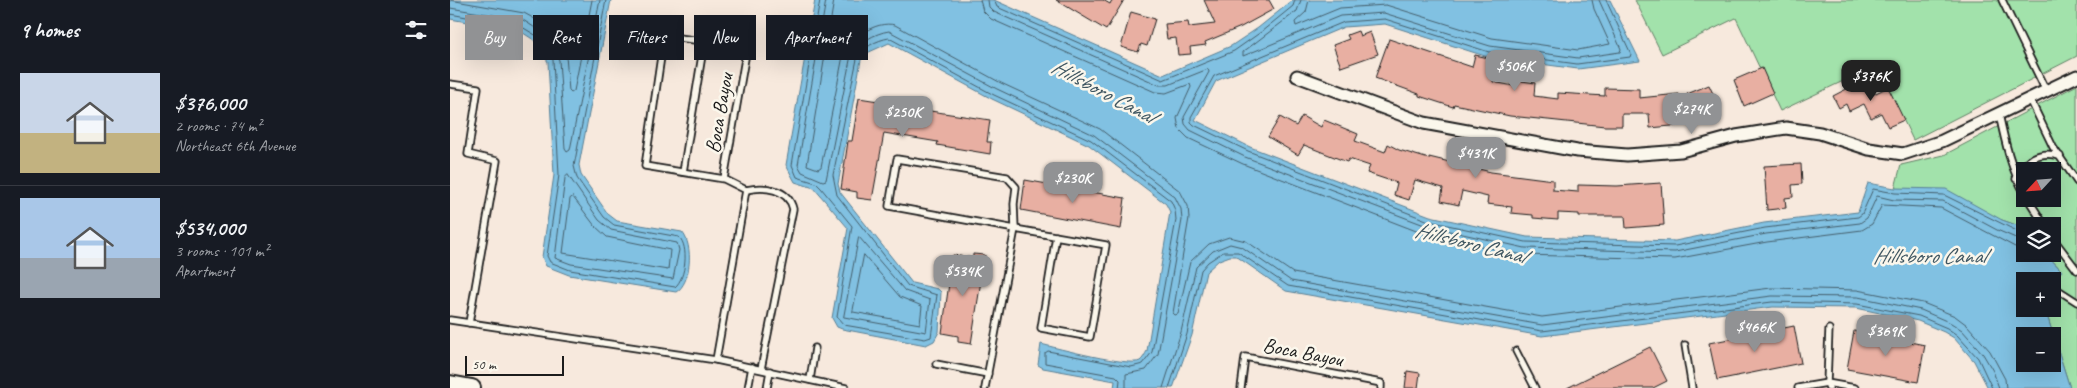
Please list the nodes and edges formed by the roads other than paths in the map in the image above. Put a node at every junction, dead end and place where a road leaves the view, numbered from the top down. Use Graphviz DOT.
graph roads {
  1 [pos="2002,0"];
  2 [pos="694,41"];
  3 [pos="701,60"];
  4 [pos="744,60"];
  5 [pos="1297,76"];
  6 [pos="2077,76"];
  7 [pos="450,84"];
  8 [pos="2046,91"];
  9 [pos="2030,99"];
  10 [pos="1999,114"];
  11 [pos="2060,156"];
  12 [pos="2025,162"];
  13 [pos="683,172"];
  14 [pos="724,179"];
  15 [pos="2016,179"];
  16 [pos="2077,182"];
  17 [pos="746,190"];
  18 [pos="1015,229"];
  19 [pos="1056,236"];
  20 [pos="2061,249"];
  21 [pos="2077,270"];
  22 [pos="2061,292"];
  23 [pos="2077,302"];
  24 [pos="450,320"];
  25 [pos="469,323"];
  26 [pos="1828,329"];
  27 [pos="1686,345"];
  28 [pos="815,348"];
  29 [pos="1516,351"];
  30 [pos="716,360"];
  31 [pos="936,364"];
  32 [pos="752,367"];
  33 [pos="761,369"];
  34 [pos="770,371"];
  35 [pos="988,374"];
  36 [pos="810,380"];
  37 [pos="450,384"];
  38 [pos="1828,386"];
  39 [pos="472,388"];
  40 [pos="748,388"];
  41 [pos="767,388"];
  42 [pos="846,388"];
  43 [pos="985,388"];
  44 [pos="1241,388"];
  45 [pos="1380,388"];
  46 [pos="1535,388"];
  47 [pos="1692,388"];
  48 [pos="1798,388"];
  49 [pos="1855,388"];
  1 -- 8 [label="lane"];
  2 -- 13 [label="lane, Boca Bayou"];
  3 -- 13 [label="lane"];
  4 -- 14 [label="lane, Boca Bayou"];
  5 -- 10 [label="street"];
  6 -- 8 [label="street"];
  7 -- 25 [label="lane"];
  8 -- 9 [label="street"];
  9 -- 10 [label="street"];
  9 -- 11 [label="lane"];
  10 -- 15 [label="lane"];
  11 -- 12 [label="lane"];
  11 -- 16 [label="lane"];
  13 -- 14 [label="lane, Boca Bayou"];
  14 -- 17 [label="lane, Boca Bayou"];
  17 -- 30 [label="lane"];
  17 -- 33 [label="lane"];
  18 -- 18 [label="lane"];
  18 -- 19 [label="lane"];
  18 -- 35 [label="lane"];
  19 -- 19 [label="lane"];
  20 -- 21 [label="lane"];
  22 -- 23 [label="lane"];
  24 -- 25 [label="lane"];
  25 -- 30 [label="lane"];
  26 -- 38 [label="lane"];
  27 -- 47 [label="lane"];
  28 -- 36 [label="lane"];
  29 -- 46 [label="lane"];
  30 -- 32 [label="lane"];
  31 -- 35 [label="lane"];
  32 -- 33 [label="lane"];
  32 -- 40 [label="lane"];
  33 -- 34 [label="lane"];
  34 -- 36 [label="lane"];
  34 -- 41 [label="lane"];
  35 -- 43 [label="lane"];
  36 -- 42 [label="lane"];
  37 -- 39 [label="main road"];
  38 -- 48 [label="lane"];
  38 -- 49 [label="lane"];
  44 -- 45 [label="lane, Boca Bayou"];
}
